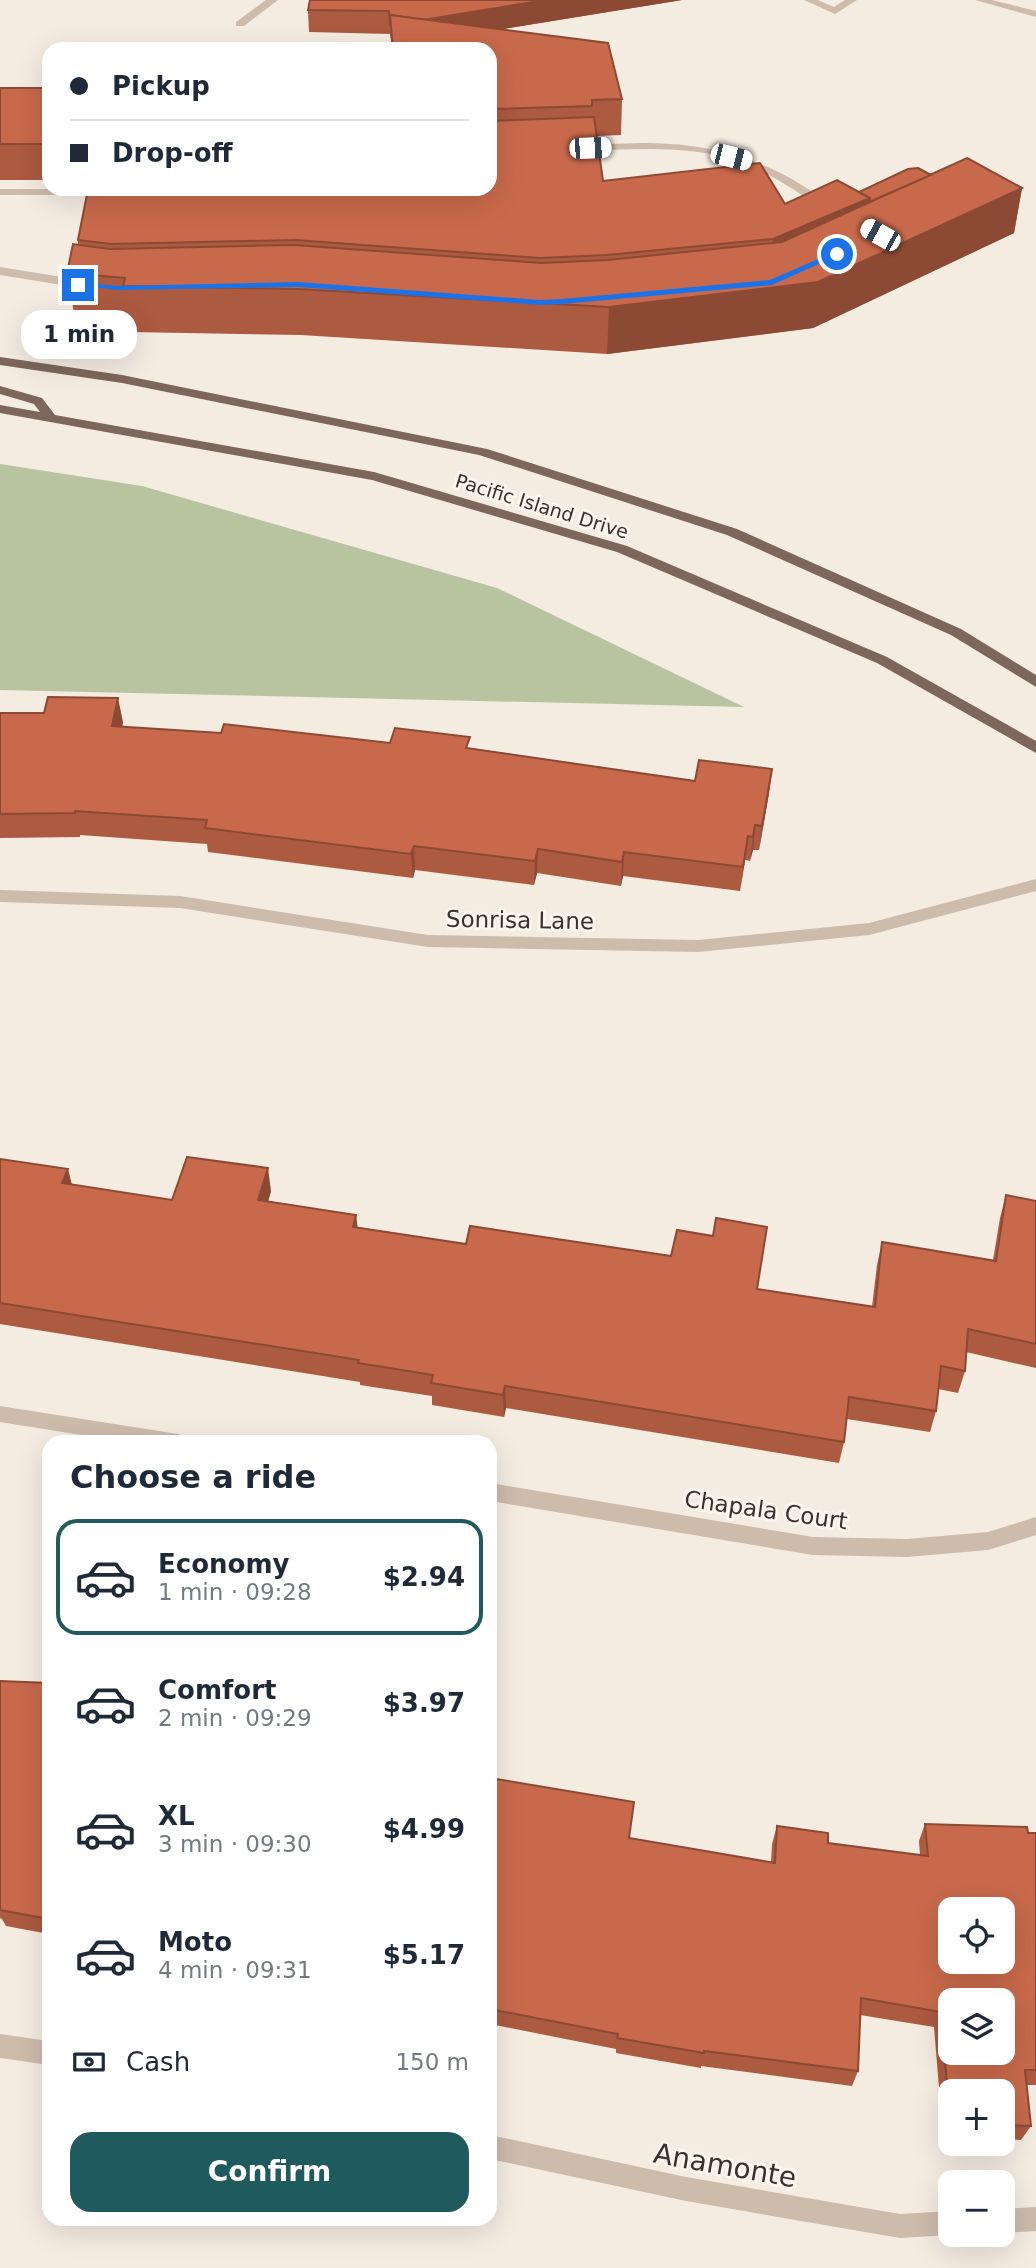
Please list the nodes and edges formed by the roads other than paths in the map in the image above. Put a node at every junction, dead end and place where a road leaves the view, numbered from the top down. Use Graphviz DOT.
graph roads {
  1 [pos="273,0"];
  2 [pos="809,0"];
  3 [pos="852,0"];
  4 [pos="980,0"];
  5 [pos="1036,14"];
  6 [pos="240,24"];
  7 [pos="559,149"];
  8 [pos="0,192"];
  9 [pos="42,192"];
  10 [pos="835,210"];
  11 [pos="0,271"];
  12 [pos="104,287"];
  13 [pos="0,361"];
  14 [pos="0,390"];
  15 [pos="0,409"];
  16 [pos="50,417"];
  17 [pos="1036,682"];
  18 [pos="1036,748"];
  19 [pos="1036,884"];
  20 [pos="0,896"];
  21 [pos="0,1414"];
  22 [pos="134,1435"];
  23 [pos="497,1493"];
  24 [pos="1036,1526"];
  25 [pos="0,2046"];
  26 [pos="42,2052"];
  27 [pos="497,2149"];
  28 [pos="1036,2219"];
  29 [pos="1015,2220"];
  30 [pos="938,2224"];
  1 -- 6 [label="street"];
  2 -- 3 [label="street"];
  4 -- 5 [label="street"];
  7 -- 10 [label="street"];
  8 -- 9 [label="street"];
  11 -- 12 [label="street"];
  13 -- 17 [label="main road, Pacific Island Drive"];
  14 -- 16 [label="main road"];
  15 -- 16 [label="main road, Pacific Island Drive"];
  16 -- 18 [label="main road, Pacific Island Drive"];
  19 -- 20 [label="street, Sonrisa Lane"];
  21 -- 22 [label="street"];
  23 -- 24 [label="street, Chapala Court"];
  25 -- 26 [label="street"];
  27 -- 30 [label="street, Anamonte"];
  28 -- 29 [label="street"];
}
